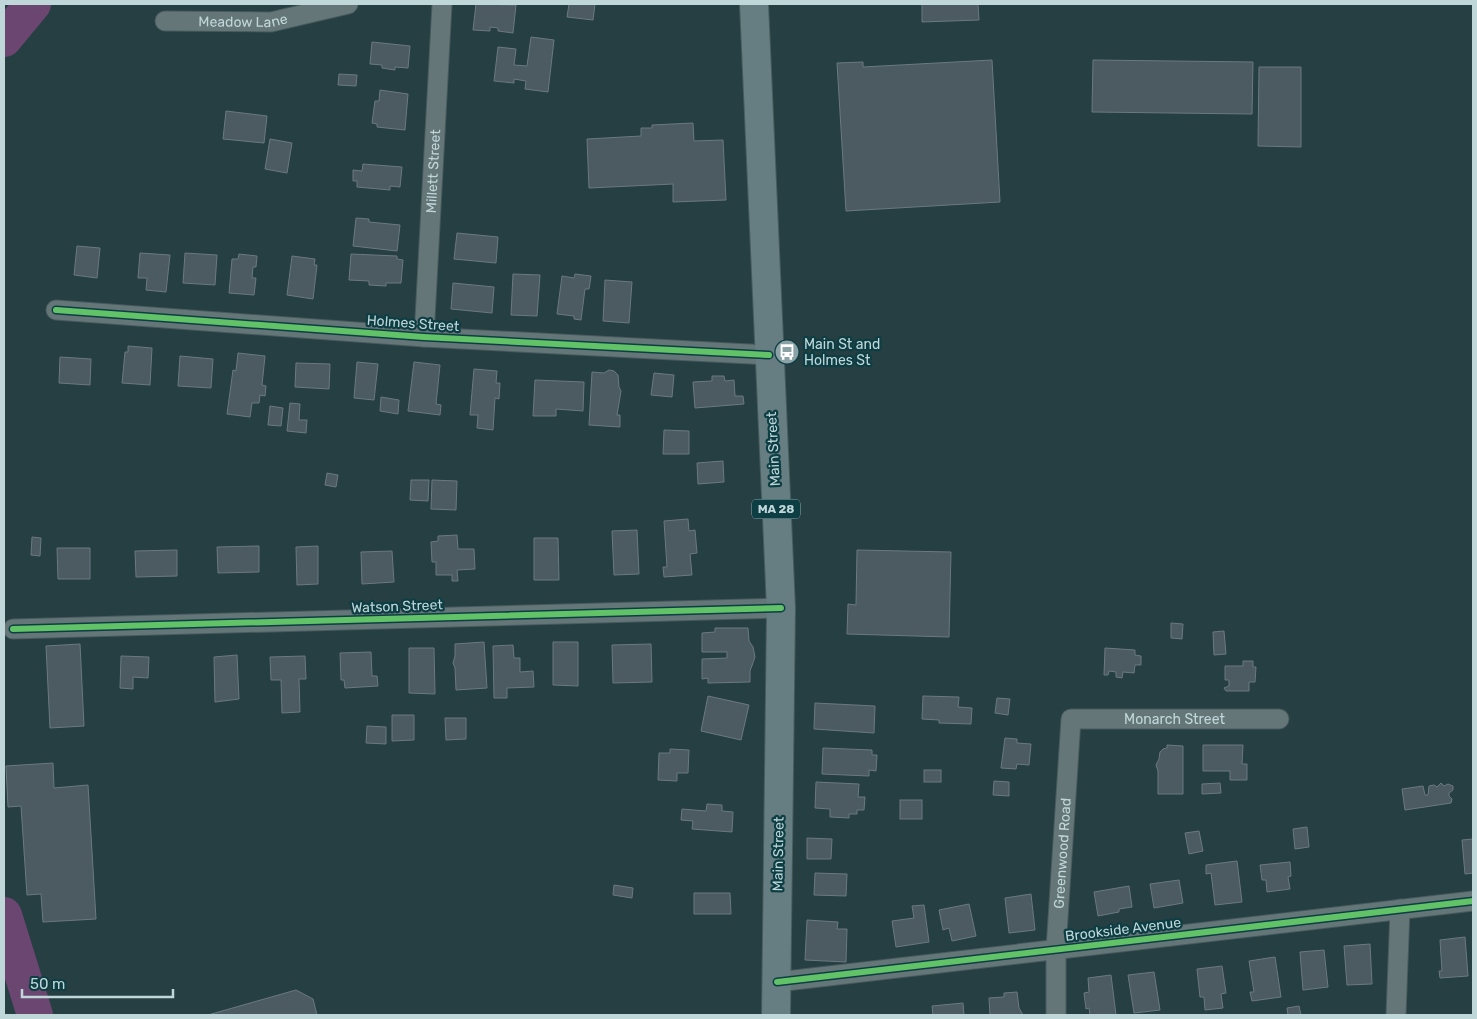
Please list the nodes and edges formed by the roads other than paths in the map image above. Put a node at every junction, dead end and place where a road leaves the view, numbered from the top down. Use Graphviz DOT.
graph roads {
  1 [pos="348,4"];
  2 [pos="442,4"];
  3 [pos="754,4"];
  4 [pos="165,21"];
  5 [pos="56,310"];
  6 [pos="424,337"];
  7 [pos="769,354"];
  8 [pos="781,608"];
  9 [pos="13,629"];
  10 [pos="1071,719"];
  11 [pos="1279,719"];
  12 [pos="1473,901"];
  13 [pos="1400,909"];
  14 [pos="1056,950"];
  15 [pos="777,982"];
  16 [pos="776,1015"];
  17 [pos="1056,1015"];
  18 [pos="1396,1015"];
  1 -- 4 [label="street, Meadow Lane"];
  2 -- 6 [label="street, Millett Street"];
  3 -- 7 [label="main road, Main Street / MA 28"];
  5 -- 6 [label="street, Holmes Street"];
  6 -- 7 [label="street, Holmes Street"];
  7 -- 8 [label="main road, Main Street / MA 28"];
  8 -- 9 [label="street, Watson Street"];
  8 -- 15 [label="main road, Main Street / MA 28"];
  10 -- 11 [label="street, Monarch Street"];
  10 -- 14 [label="street, Greenwood Road"];
  12 -- 13 [label="street, Brookside Avenue"];
  13 -- 14 [label="street, Brookside Avenue"];
  13 -- 18 [label="street"];
  14 -- 15 [label="street, Brookside Avenue"];
  14 -- 17 [label="street, Greenwood Road"];
  15 -- 16 [label="main road, Main Street / MA 28"];
}
